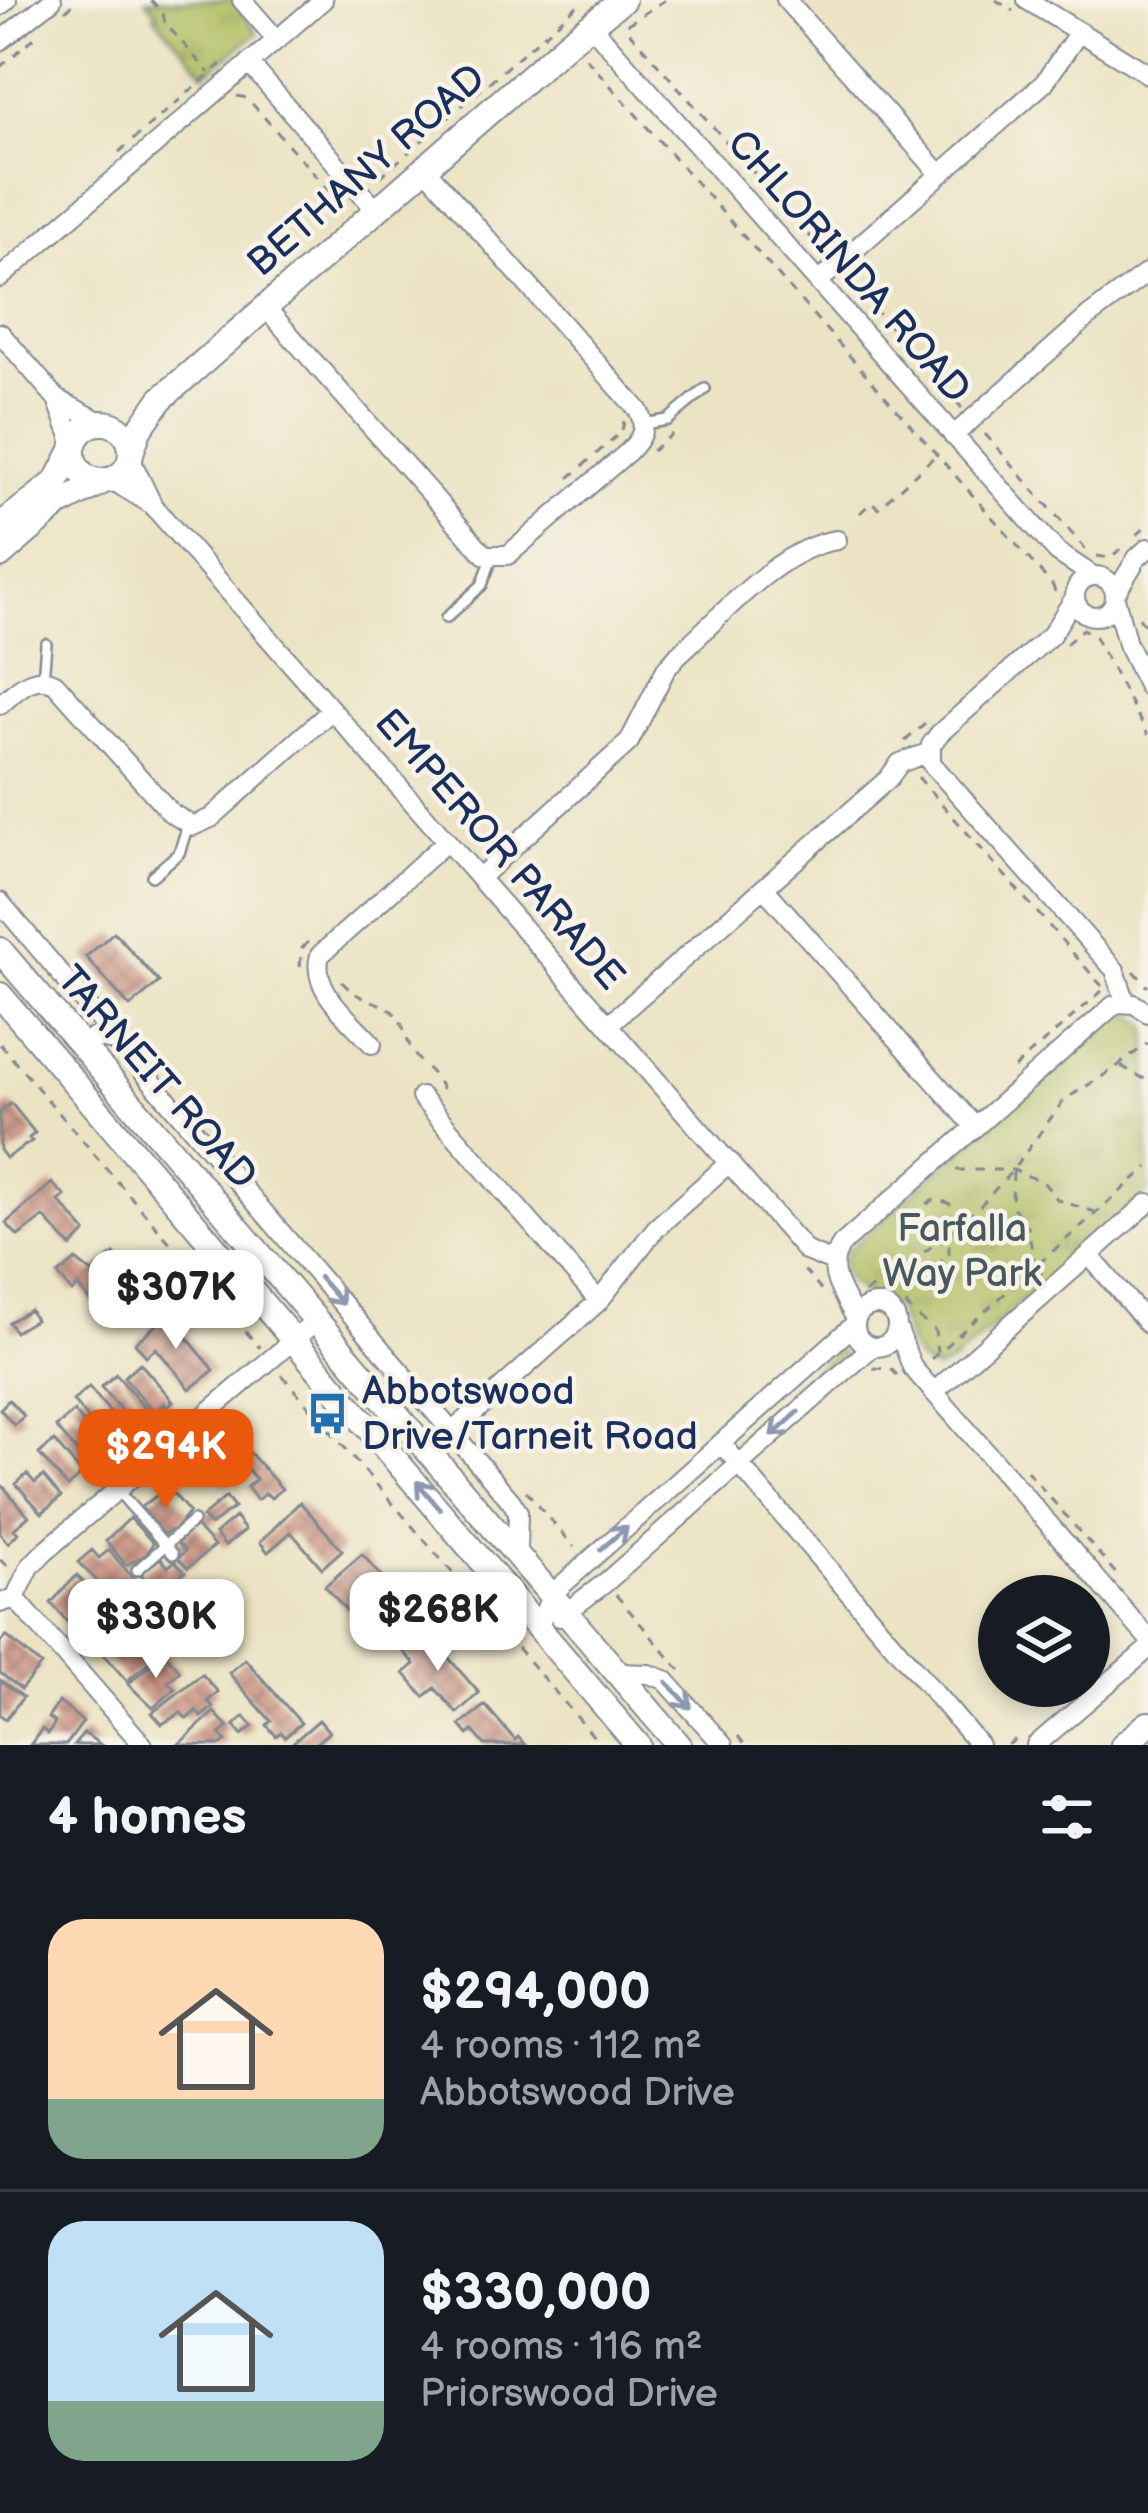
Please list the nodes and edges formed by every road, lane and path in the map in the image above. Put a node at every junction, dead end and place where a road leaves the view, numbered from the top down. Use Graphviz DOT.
graph roads {
  1 [pos="7,0"];
  2 [pos="79,0"];
  3 [pos="151,0"];
  4 [pos="242,0"];
  5 [pos="322,0"];
  6 [pos="622,0"];
  7 [pos="665,0"];
  8 [pos="786,0"];
  9 [pos="1027,0"];
  10 [pos="0,6"];
  11 [pos="57,7"];
  12 [pos="587,12"];
  13 [pos="47,27"];
  14 [pos="1079,32"];
  15 [pos="277,40"];
  16 [pos="0,41"];
  17 [pos="249,63"];
  18 [pos="0,67"];
  19 [pos="1148,74"];
  20 [pos="202,79"];
  21 [pos="228,100"];
  22 [pos="425,168"];
  23 [pos="940,174"];
  24 [pos="380,177"];
  25 [pos="345,209"];
  26 [pos="377,211"];
  27 [pos="836,266"];
  28 [pos="1148,272"];
  29 [pos="0,278"];
  30 [pos="818,282"];
  31 [pos="266,308"];
  32 [pos="0,334"];
  33 [pos="705,388"];
  34 [pos="57,399"];
  35 [pos="161,399"];
  36 [pos="972,419"];
  37 [pos="634,421"];
  38 [pos="665,421"];
  39 [pos="105,423"];
  40 [pos="953,436"];
  41 [pos="74,447"];
  42 [pos="938,454"];
  43 [pos="130,456"];
  44 [pos="642,460"];
  45 [pos="571,476"];
  46 [pos="108,480"];
  47 [pos="153,506"];
  48 [pos="860,513"];
  49 [pos="1148,525"];
  50 [pos="2,536"];
  51 [pos="837,540"];
  52 [pos="1057,552"];
  53 [pos="1142,553"];
  54 [pos="492,558"];
  55 [pos="1095,576"];
  56 [pos="1075,596"];
  57 [pos="1115,596"];
  58 [pos="1134,609"];
  59 [pos="1093,616"];
  60 [pos="446,618"];
  61 [pos="1148,631"];
  62 [pos="1058,640"];
  63 [pos="46,644"];
  64 [pos="1127,644"];
  65 [pos="43,679"];
  66 [pos="1148,687"];
  67 [pos="0,705"];
  68 [pos="332,710"];
  69 [pos="1148,735"];
  70 [pos="930,757"];
  71 [pos="188,825"];
  72 [pos="448,841"];
  73 [pos="152,876"];
  74 [pos="480,877"];
  75 [pos="764,888"];
  76 [pos="0,902"];
  77 [pos="321,930"];
  78 [pos="0,950"];
  79 [pos="300,966"];
  80 [pos="334,974"];
  81 [pos="0,995"];
  82 [pos="1115,999"];
  83 [pos="1148,1013"];
  84 [pos="609,1024"];
  85 [pos="118,1042"];
  86 [pos="0,1044"];
  87 [pos="80,1044"];
  88 [pos="372,1044"];
  89 [pos="1119,1065"];
  90 [pos="1148,1081"];
  91 [pos="421,1097"];
  92 [pos="444,1099"];
  93 [pos="975,1127"];
  94 [pos="941,1156"];
  95 [pos="730,1162"];
  96 [pos="1148,1167"];
  97 [pos="1013,1170"];
  98 [pos="1148,1203"];
  99 [pos="1096,1212"];
  100 [pos="191,1219"];
  101 [pos="960,1225"];
  102 [pos="835,1256"];
  103 [pos="1089,1256"];
  104 [pos="796,1261"];
  105 [pos="1035,1267"];
  106 [pos="899,1268"];
  107 [pos="904,1281"];
  108 [pos="1052,1287"];
  109 [pos="833,1290"];
  110 [pos="599,1301"];
  111 [pos="880,1305"];
  112 [pos="316,1320"];
  113 [pos="855,1321"];
  114 [pos="1148,1324"];
  115 [pos="897,1328"];
  116 [pos="294,1340"];
  117 [pos="874,1347"];
  118 [pos="260,1348"];
  119 [pos="937,1353"];
  120 [pos="911,1374"];
  121 [pos="282,1376"];
  122 [pos="864,1376"];
  123 [pos="934,1392"];
  124 [pos="452,1432"];
  125 [pos="721,1443"];
  126 [pos="739,1465"];
  127 [pos="117,1490"];
  128 [pos="194,1521"];
  129 [pos="170,1550"];
  130 [pos="517,1553"];
  131 [pos="137,1570"];
  132 [pos="552,1594"];
  133 [pos="7,1600"];
  134 [pos="569,1614"];
  135 [pos="538,1624"];
  136 [pos="1148,1638"];
  137 [pos="1148,1648"];
  138 [pos="620,1673"];
  139 [pos="1148,1724"];
  140 [pos="143,1745"];
  141 [pos="601,1745"];
  142 [pos="638,1745"];
  143 [pos="679,1745"];
  144 [pos="723,1745"];
  145 [pos="980,1745"];
  146 [pos="1036,1745"];
  147 [pos="1123,1745"];
  1 -- 10 [label="street"];
  2 -- 11 [label="path"];
  3 -- 20 [label="path"];
  4 -- 15 [label="street"];
  5 -- 15 [label="street"];
  6 -- 12 [label="main road, BETHANY ROAD"];
  7 -- 27 [label="path"];
  8 -- 23 [label="street"];
  9 -- 14 [label="street"];
  11 -- 16 [label="street"];
  12 -- 22 [label="main road, BETHANY ROAD"];
  12 -- 24 [label="path"];
  12 -- 30 [label="street, CHLORINDA ROAD"];
  13 -- 18 [label="path"];
  14 -- 19 [label="street"];
  14 -- 23 [label="street"];
  15 -- 17 [label="street"];
  17 -- 26 [label="street"];
  17 -- 29 [label="street"];
  21 -- 25 [label="path"];
  22 -- 26 [label="main road, BETHANY ROAD"];
  22 -- 37 [label="street"];
  23 -- 27 [label="street"];
  26 -- 31 [label="main road, BETHANY ROAD"];
  27 -- 30 [label="street"];
  27 -- 36 [label="path"];
  28 -- 36 [label="street"];
  30 -- 40 [label="street, CHLORINDA ROAD"];
  31 -- 35 [label="main road, BETHANY ROAD"];
  31 -- 54 [label="street"];
  32 -- 34 [label="street"];
  33 -- 38 [label="lane"];
  34 -- 39 [label="street"];
  34 -- 41 [label="street"];
  35 -- 39 [label="main road, BETHANY ROAD"];
  35 -- 43 [label="main road, BETHANY ROAD"];
  36 -- 40 [label="street"];
  36 -- 49 [label="path"];
  37 -- 38 [label="lane"];
  37 -- 45 [label="path"];
  37 -- 54 [label="street"];
  38 -- 44 [label="path"];
  39 -- 41 [label="main road"];
  39 -- 43 [label="main road"];
  40 -- 52 [label="street, CHLORINDA ROAD"];
  41 -- 46 [label="main road"];
  41 -- 50 [label="main road"];
  42 -- 48 [label="path"];
  43 -- 46 [label="main road"];
  43 -- 47 [label="street, EMPEROR PARADE"];
  46 -- 47 [label="street, EMPEROR PARADE"];
  46 -- 50 [label="main road"];
  47 -- 68 [label="street, EMPEROR PARADE"];
  51 -- 74 [label="street"];
  52 -- 55 [label="street, CHLORINDA ROAD"];
  52 -- 56 [label="street, CHLORINDA ROAD"];
  53 -- 55 [label="street"];
  53 -- 57 [label="street"];
  54 -- 60 [label="lane"];
  55 -- 56 [label="street"];
  55 -- 57 [label="street"];
  56 -- 59 [label="street"];
  56 -- 62 [label="street"];
  57 -- 59 [label="street"];
  57 -- 64 [label="street"];
  58 -- 61 [label="path"];
  59 -- 62 [label="street"];
  59 -- 64 [label="street"];
  62 -- 69 [label="path"];
  62 -- 70 [label="street"];
  63 -- 65 [label="lane"];
  64 -- 66 [label="street"];
  65 -- 67 [label="street"];
  65 -- 71 [label="street"];
  68 -- 71 [label="street"];
  68 -- 72 [label="street, EMPEROR PARADE"];
  70 -- 75 [label="street"];
  70 -- 82 [label="street"];
  70 -- 82 [label="path"];
  71 -- 73 [label="lane"];
  72 -- 74 [label="street, EMPEROR PARADE"];
  72 -- 88 [label="street"];
  74 -- 84 [label="street, EMPEROR PARADE"];
  75 -- 84 [label="street"];
  75 -- 93 [label="street"];
  76 -- 85 [label="street, TARNEIT ROAD"];
  77 -- 79 [label="path"];
  78 -- 87 [label="main road, TARNEIT ROAD"];
  80 -- 92 [label="path"];
  81 -- 100 [label="main road, TARNEIT ROAD"];
  82 -- 83 [label="street"];
  82 -- 93 [label="street"];
  84 -- 95 [label="street, EMPEROR PARADE"];
  85 -- 87 [label="street"];
  85 -- 124 [label="street, TARNEIT ROAD, one-way"];
  86 -- 118 [label="path"];
  87 -- 100 [label="main road"];
  87 -- 112 [label="main road, TARNEIT ROAD"];
  89 -- 90 [label="path"];
  91 -- 110 [label="street"];
  93 -- 94 [label="street"];
  94 -- 97 [label="path"];
  94 -- 102 [label="street"];
  95 -- 102 [label="street, EMPEROR PARADE"];
  95 -- 110 [label="street"];
  96 -- 99 [label="path"];
  97 -- 99 [label="path"];
  97 -- 105 [label="path"];
  98 -- 103 [label="street"];
  99 -- 105 [label="path"];
  100 -- 116 [label="main road, TARNEIT ROAD"];
  101 -- 107 [label="path"];
  102 -- 109 [label="street"];
  103 -- 108 [label="street"];
  103 -- 114 [label="street"];
  104 -- 109 [label="path"];
  105 -- 108 [label="path"];
  105 -- 119 [label="path"];
  106 -- 107 [label="path"];
  107 -- 119 [label="path"];
  108 -- 123 [label="street"];
  109 -- 111 [label="street"];
  109 -- 113 [label="street"];
  110 -- 124 [label="street"];
  111 -- 113 [label="street"];
  111 -- 115 [label="street"];
  112 -- 116 [label="street"];
  112 -- 130 [label="main road, TARNEIT ROAD"];
  113 -- 117 [label="street"];
  113 -- 125 [label="street"];
  115 -- 117 [label="street"];
  115 -- 120 [label="street"];
  116 -- 127 [label="street"];
  135 -- 116 [label="main road, TARNEIT ROAD, one-way"];
  117 -- 120 [label="street"];
  117 -- 126 [label="street, one-way"];
  119 -- 120 [label="path"];
  120 -- 122 [label="path"];
  120 -- 123 [label="street"];
  121 -- 141 [label="path"];
  123 -- 136 [label="street"];
  124 -- 130 [label="street, TARNEIT ROAD"];
  125 -- 126 [label="street"];
  132 -- 125 [label="street, one-way"];
  126 -- 134 [label="street"];
  126 -- 145 [label="street"];
  127 -- 129 [label="lane"];
  127 -- 133 [label="street"];
  128 -- 129 [label="lane"];
  129 -- 131 [label="lane"];
  130 -- 132 [label="main road, TARNEIT ROAD"];
  132 -- 134 [label="main road, TARNEIT ROAD"];
  132 -- 135 [label="street"];
  133 -- 140 [label="street"];
  134 -- 135 [label="street"];
  134 -- 138 [label="main road, TARNEIT ROAD"];
  135 -- 142 [label="main road, TARNEIT ROAD"];
  137 -- 146 [label="street"];
  138 -- 143 [label="main road, TARNEIT ROAD"];
  138 -- 144 [label="street, one-way"];
  139 -- 147 [label="main road"];
}
